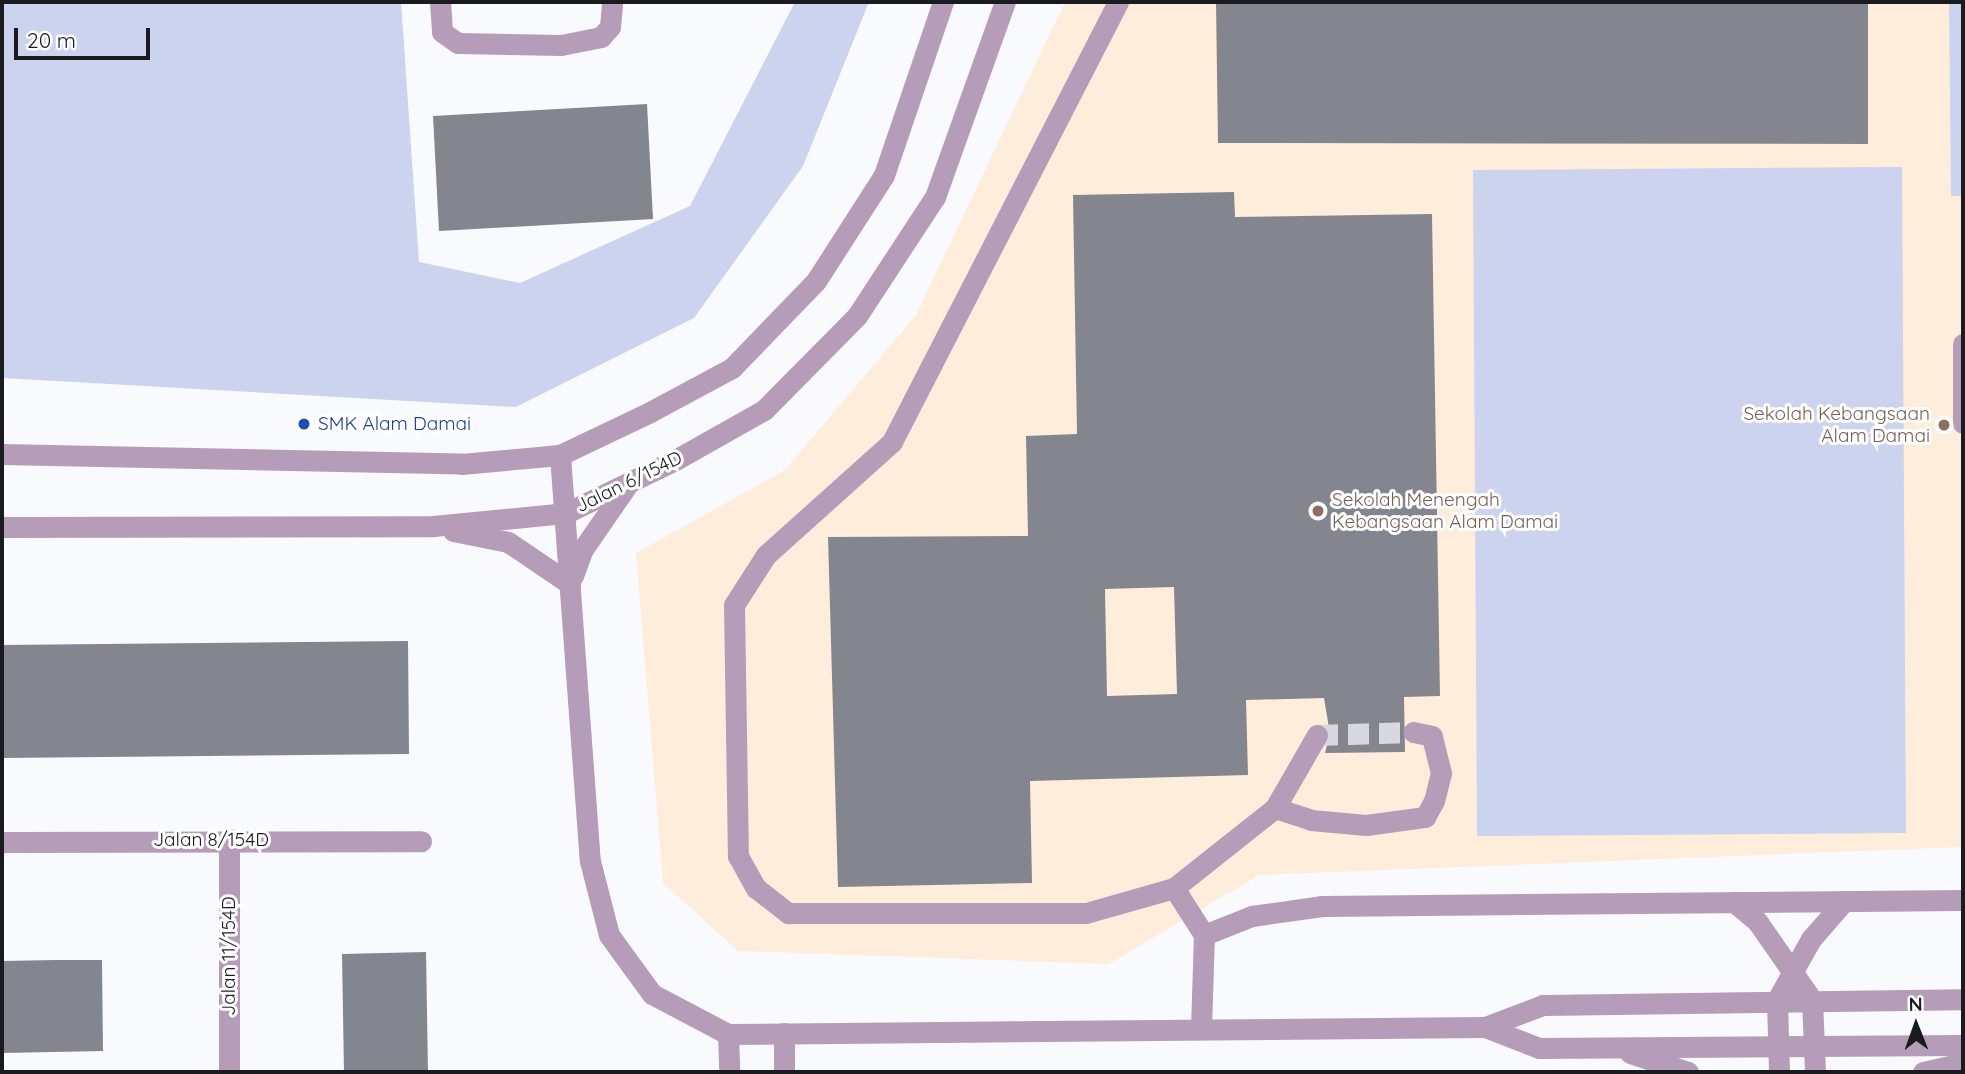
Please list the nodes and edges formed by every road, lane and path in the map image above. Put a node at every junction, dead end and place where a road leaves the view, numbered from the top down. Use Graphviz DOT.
graph roads {
  1 [pos="440,2"];
  2 [pos="612,2"];
  3 [pos="943,2"];
  4 [pos="1005,2"];
  5 [pos="1118,2"];
  6 [pos="1963,344"];
  7 [pos="1963,423"];
  8 [pos="2,454"];
  9 [pos="560,454"];
  10 [pos="630,483"];
  11 [pos="566,513"];
  12 [pos="433,526"];
  13 [pos="2,527"];
  14 [pos="570,584"];
  15 [pos="1413,732"];
  16 [pos="1317,735"];
  17 [pos="1275,808"];
  18 [pos="229,839"];
  19 [pos="421,841"];
  20 [pos="2,842"];
  21 [pos="1174,888"];
  22 [pos="1963,900"];
  23 [pos="1843,901"];
  24 [pos="1734,902"];
  25 [pos="1204,935"];
  26 [pos="1793,971"];
  27 [pos="1963,999"];
  28 [pos="1777,1000"];
  29 [pos="1812,1000"];
  30 [pos="1485,1027"];
  31 [pos="1201,1029"];
  32 [pos="784,1033"];
  33 [pos="728,1034"];
  34 [pos="1963,1045"];
  35 [pos="1778,1046"];
  36 [pos="1814,1046"];
  37 [pos="1614,1048"];
  38 [pos="1963,1062"];
  39 [pos="229,1072"];
  40 [pos="729,1072"];
  41 [pos="784,1072"];
  42 [pos="1688,1072"];
  43 [pos="1779,1072"];
  44 [pos="1815,1072"];
  45 [pos="1923,1072"];
  1 -- 2 [label="street"];
  3 -- 9 [label="street"];
  4 -- 10 [label="street, Jalan 6/154D"];
  5 -- 21 [label="street"];
  6 -- 7 [label="street"];
  8 -- 9 [label="street"];
  9 -- 11 [label="street"];
  10 -- 11 [label="street, Jalan 6/154D"];
  10 -- 14 [label="street"];
  11 -- 12 [label="street, Jalan 6/154D"];
  11 -- 14 [label="street"];
  12 -- 13 [label="street, Jalan 6/154D"];
  12 -- 14 [label="street"];
  14 -- 33 [label="street"];
  15 -- 17 [label="street"];
  16 -- 17 [label="street"];
  17 -- 21 [label="street"];
  18 -- 19 [label="street, Jalan 8/154D"];
  18 -- 20 [label="street, Jalan 8/154D"];
  18 -- 39 [label="street, Jalan 11/154D"];
  21 -- 25 [label="street"];
  22 -- 23 [label="street"];
  23 -- 24 [label="street"];
  23 -- 26 [label="street"];
  24 -- 25 [label="street"];
  24 -- 26 [label="street"];
  25 -- 31 [label="street"];
  26 -- 28 [label="street"];
  26 -- 29 [label="street"];
  27 -- 29 [label="street"];
  28 -- 29 [label="street"];
  28 -- 30 [label="street"];
  28 -- 35 [label="street"];
  29 -- 36 [label="street"];
  30 -- 31 [label="street"];
  30 -- 37 [label="street"];
  31 -- 32 [label="street"];
  32 -- 33 [label="street"];
  32 -- 41 [label="street"];
  33 -- 40 [label="street"];
  34 -- 36 [label="street"];
  35 -- 36 [label="street"];
  35 -- 37 [label="street"];
  35 -- 43 [label="street"];
  36 -- 44 [label="street"];
  37 -- 42 [label="street"];
  38 -- 45 [label="street"];
}
